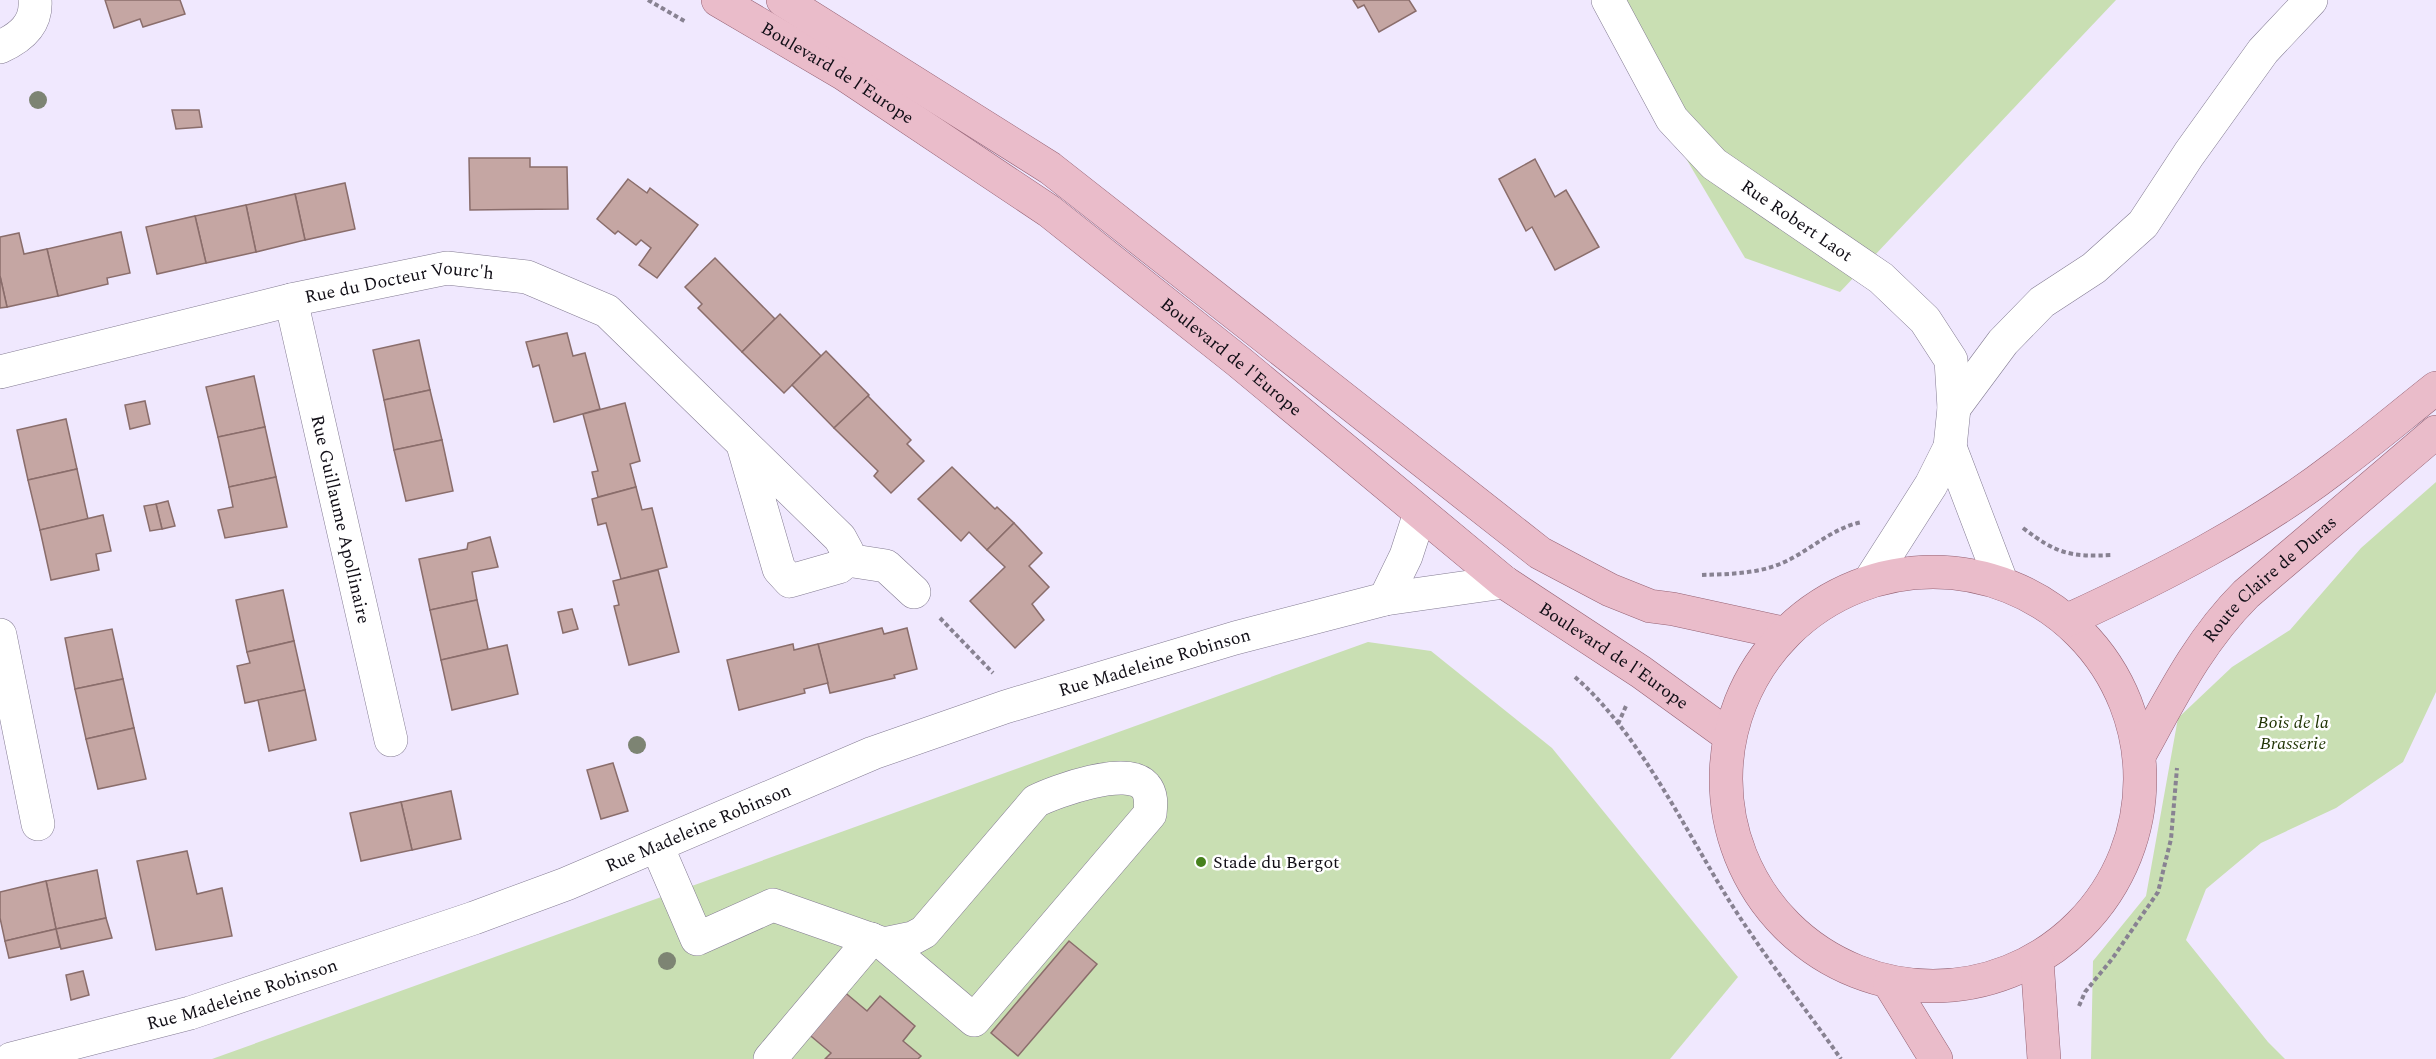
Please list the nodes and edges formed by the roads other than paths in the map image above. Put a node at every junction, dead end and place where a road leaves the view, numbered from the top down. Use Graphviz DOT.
graph roads {
  1 [pos="35,0"];
  2 [pos="718,0"];
  3 [pos="783,0"];
  4 [pos="1608,0"];
  5 [pos="2312,0"];
  6 [pos="0,47"];
  7 [pos="291,300"];
  8 [pos="0,372"];
  9 [pos="2436,388"];
  10 [pos="1954,408"];
  11 [pos="2436,432"];
  12 [pos="743,446"];
  13 [pos="1950,447"];
  14 [pos="1420,513"];
  15 [pos="847,560"];
  16 [pos="1871,579"];
  17 [pos="2001,581"];
  18 [pos="1504,582"];
  19 [pos="914,592"];
  20 [pos="1385,599"];
  21 [pos="2068,620"];
  22 [pos="1783,633"];
  23 [pos="0,636"];
  24 [pos="1728,735"];
  25 [pos="391,740"];
  26 [pos="2140,754"];
  27 [pos="38,824"];
  28 [pos="657,846"];
  29 [pos="878,941"];
  30 [pos="2037,960"];
  31 [pos="1890,984"];
  32 [pos="11,1059"];
  33 [pos="770,1059"];
  34 [pos="1936,1059"];
  35 [pos="2044,1059"];
  1 -- 6 [label="street"];
  2 -- 14 [label="main road, Boulevard de l'Europe"];
  3 -- 22 [label="main road, Boulevard de l'Europe"];
  4 -- 10 [label="street, Rue Robert Laot"];
  5 -- 10 [label="street"];
  7 -- 8 [label="street, Rue du Docteur Vourc'h"];
  7 -- 12 [label="street, Rue du Docteur Vourc'h"];
  7 -- 25 [label="street, Rue Guillaume Apollinaire"];
  9 -- 21 [label="main road"];
  10 -- 13 [label="street, Rue Robert Laot"];
  11 -- 26 [label="main road, Route Claire de Duras"];
  12 -- 15 [label="street, Rue du Docteur Vourc'h"];
  12 -- 15 [label="street, Rue du Docteur Vourc'h"];
  13 -- 16 [label="street"];
  13 -- 17 [label="street"];
  14 -- 18 [label="main road, Boulevard de l'Europe"];
  14 -- 20 [label="street"];
  15 -- 19 [label="street"];
  16 -- 17 [label="main road"];
  16 -- 22 [label="main road"];
  17 -- 21 [label="main road"];
  18 -- 20 [label="street, Rue Madeleine Robinson"];
  18 -- 24 [label="main road, Boulevard de l'Europe"];
  20 -- 28 [label="street, Rue Madeleine Robinson"];
  21 -- 26 [label="main road"];
  22 -- 24 [label="main road"];
  23 -- 27 [label="street"];
  24 -- 31 [label="main road"];
  26 -- 30 [label="main road"];
  28 -- 29 [label="street"];
  28 -- 32 [label="street, Rue Madeleine Robinson"];
  29 -- 29 [label="street"];
  29 -- 33 [label="street"];
  30 -- 31 [label="main road"];
  30 -- 35 [label="main road"];
  31 -- 34 [label="main road"];
}
